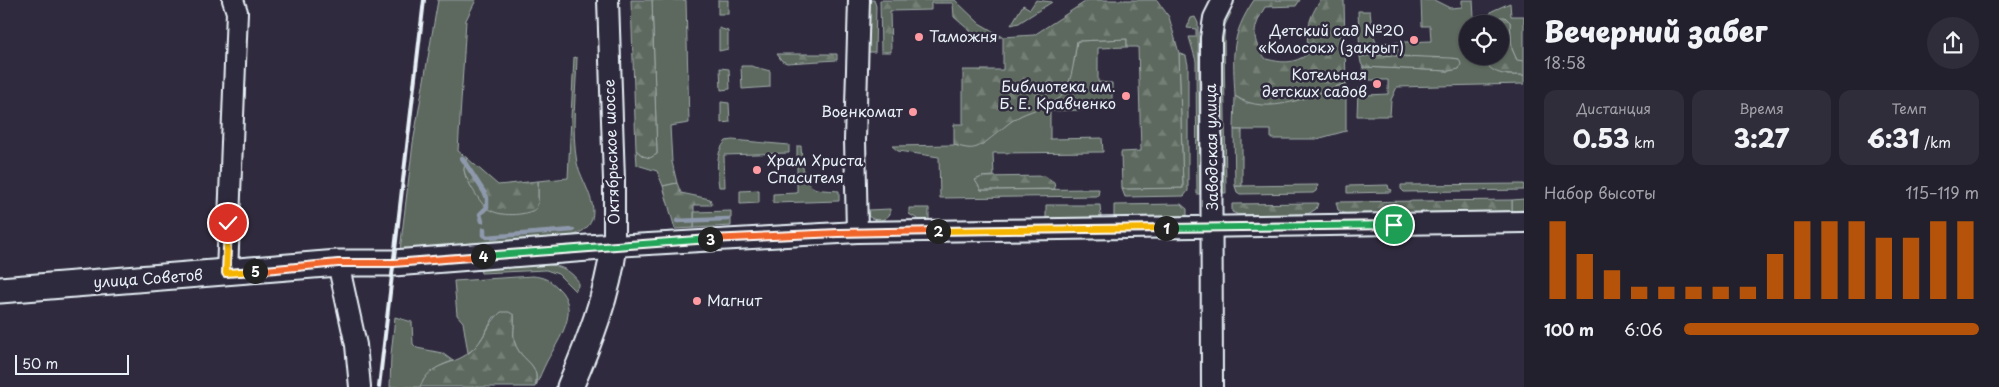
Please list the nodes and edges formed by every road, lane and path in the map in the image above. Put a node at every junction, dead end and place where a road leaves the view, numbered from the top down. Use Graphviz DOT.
graph roads {
  1 [pos="233,0"];
  2 [pos="608,0"];
  3 [pos="859,0"];
  4 [pos="1223,0"];
  5 [pos="1524,222"];
  6 [pos="1212,228"];
  7 [pos="857,232"];
  8 [pos="614,246"];
  9 [pos="338,263"];
  10 [pos="226,273"];
  11 [pos="0,290"];
  12 [pos="360,387"];
  13 [pos="570,387"];
  14 [pos="1212,387"];
  1 -- 10 [label="street"];
  2 -- 8 [label="street, Октябрьское шоссе"];
  3 -- 7 [label="street"];
  4 -- 6 [label="street, Заводская улица"];
  5 -- 6 [label="street, улица Советов"];
  6 -- 7 [label="street, улица Советов"];
  6 -- 14 [label="street, Заводская улица"];
  7 -- 8 [label="street, улица Советов"];
  8 -- 9 [label="main road, улица Советов"];
  8 -- 13 [label="main road, Октябрьское шоссе"];
  9 -- 10 [label="main road, улица Советов"];
  9 -- 12 [label="street"];
  10 -- 11 [label="main road, улица Советов"];
}
